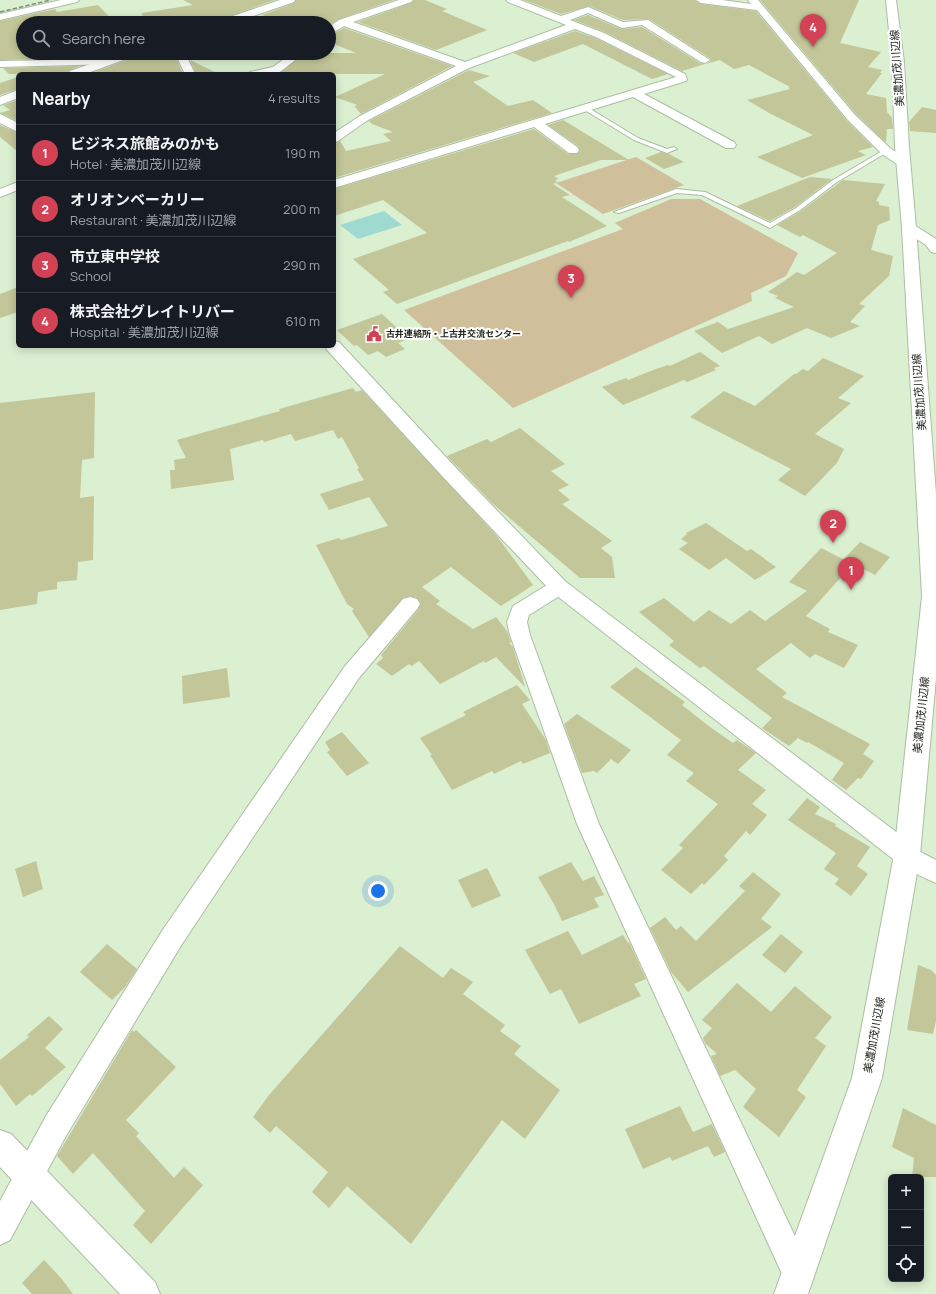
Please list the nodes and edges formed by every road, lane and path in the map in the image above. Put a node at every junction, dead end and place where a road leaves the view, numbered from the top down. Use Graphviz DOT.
graph roads {
  1 [pos="38,0"];
  2 [pos="74,0"];
  3 [pos="290,0"];
  4 [pos="408,0"];
  5 [pos="511,0"];
  6 [pos="701,0"];
  7 [pos="891,0"];
  8 [pos="757,4"];
  9 [pos="0,8"];
  10 [pos="243,16"];
  11 [pos="0,17"];
  12 [pos="562,19"];
  13 [pos="342,22"];
  14 [pos="574,26"];
  15 [pos="336,27"];
  16 [pos="114,60"];
  17 [pos="183,60"];
  18 [pos="290,60"];
  19 [pos="705,60"];
  20 [pos="108,62"];
  21 [pos="0,64"];
  22 [pos="465,66"];
  23 [pos="80,72"];
  24 [pos="189,72"];
  25 [pos="265,72"];
  26 [pos="633,93"];
  27 [pos="16,95"];
  28 [pos="0,101"];
  29 [pos="585,108"];
  30 [pos="0,118"];
  31 [pos="536,124"];
  32 [pos="16,127"];
  33 [pos="336,137"];
  34 [pos="730,145"];
  35 [pos="674,149"];
  36 [pos="573,150"];
  37 [pos="886,151"];
  38 [pos="904,163"];
  39 [pos="336,183"];
  40 [pos="16,187"];
  41 [pos="0,193"];
  42 [pos="617,212"];
  43 [pos="909,228"];
  44 [pos="936,249"];
  45 [pos="335,348"];
  46 [pos="559,586"];
  47 [pos="410,604"];
  48 [pos="907,855"];
  49 [pos="936,872"];
  50 [pos="0,1145"];
  51 [pos="29,1175"];
  52 [pos="0,1230"];
  53 [pos="795,1284"];
  54 [pos="143,1294"];
  1 -- 9 [label="street"];
  2 -- 11 [label="street"];
  3 -- 10 [label="main road"];
  4 -- 13 [label="street"];
  5 -- 12 [label="street"];
  6 -- 8 [label="street"];
  7 -- 38 [label="main road, 美濃加茂川辺線"];
  8 -- 37 [label="street"];
  12 -- 14 [label="street"];
  12 -- 19 [label="street"];
  13 -- 15 [label="street"];
  13 -- 22 [label="street"];
  14 -- 22 [label="street"];
  14 -- 26 [label="street"];
  16 -- 20 [label="main road"];
  17 -- 24 [label="street"];
  18 -- 25 [label="street"];
  20 -- 21 [label="street"];
  20 -- 23 [label="main road"];
  22 -- 33 [label="street"];
  26 -- 29 [label="street"];
  26 -- 34 [label="street"];
  27 -- 28 [label="main road"];
  29 -- 31 [label="street"];
  29 -- 35 [label="lane"];
  30 -- 32 [label="main road"];
  31 -- 36 [label="street"];
  31 -- 39 [label="street"];
  37 -- 38 [label="street"];
  37 -- 42 [label="lane"];
  38 -- 43 [label="main road, 美濃加茂川辺線"];
  40 -- 41 [label="street"];
  43 -- 44 [label="street"];
  43 -- 48 [label="main road, 美濃加茂川辺線"];
  45 -- 46 [label="main road"];
  46 -- 48 [label="main road"];
  46 -- 53 [label="street"];
  47 -- 51 [label="street"];
  48 -- 49 [label="street"];
  48 -- 53 [label="main road, 美濃加茂川辺線"];
  50 -- 51 [label="main road"];
  51 -- 52 [label="street"];
  51 -- 54 [label="main road"];
}
